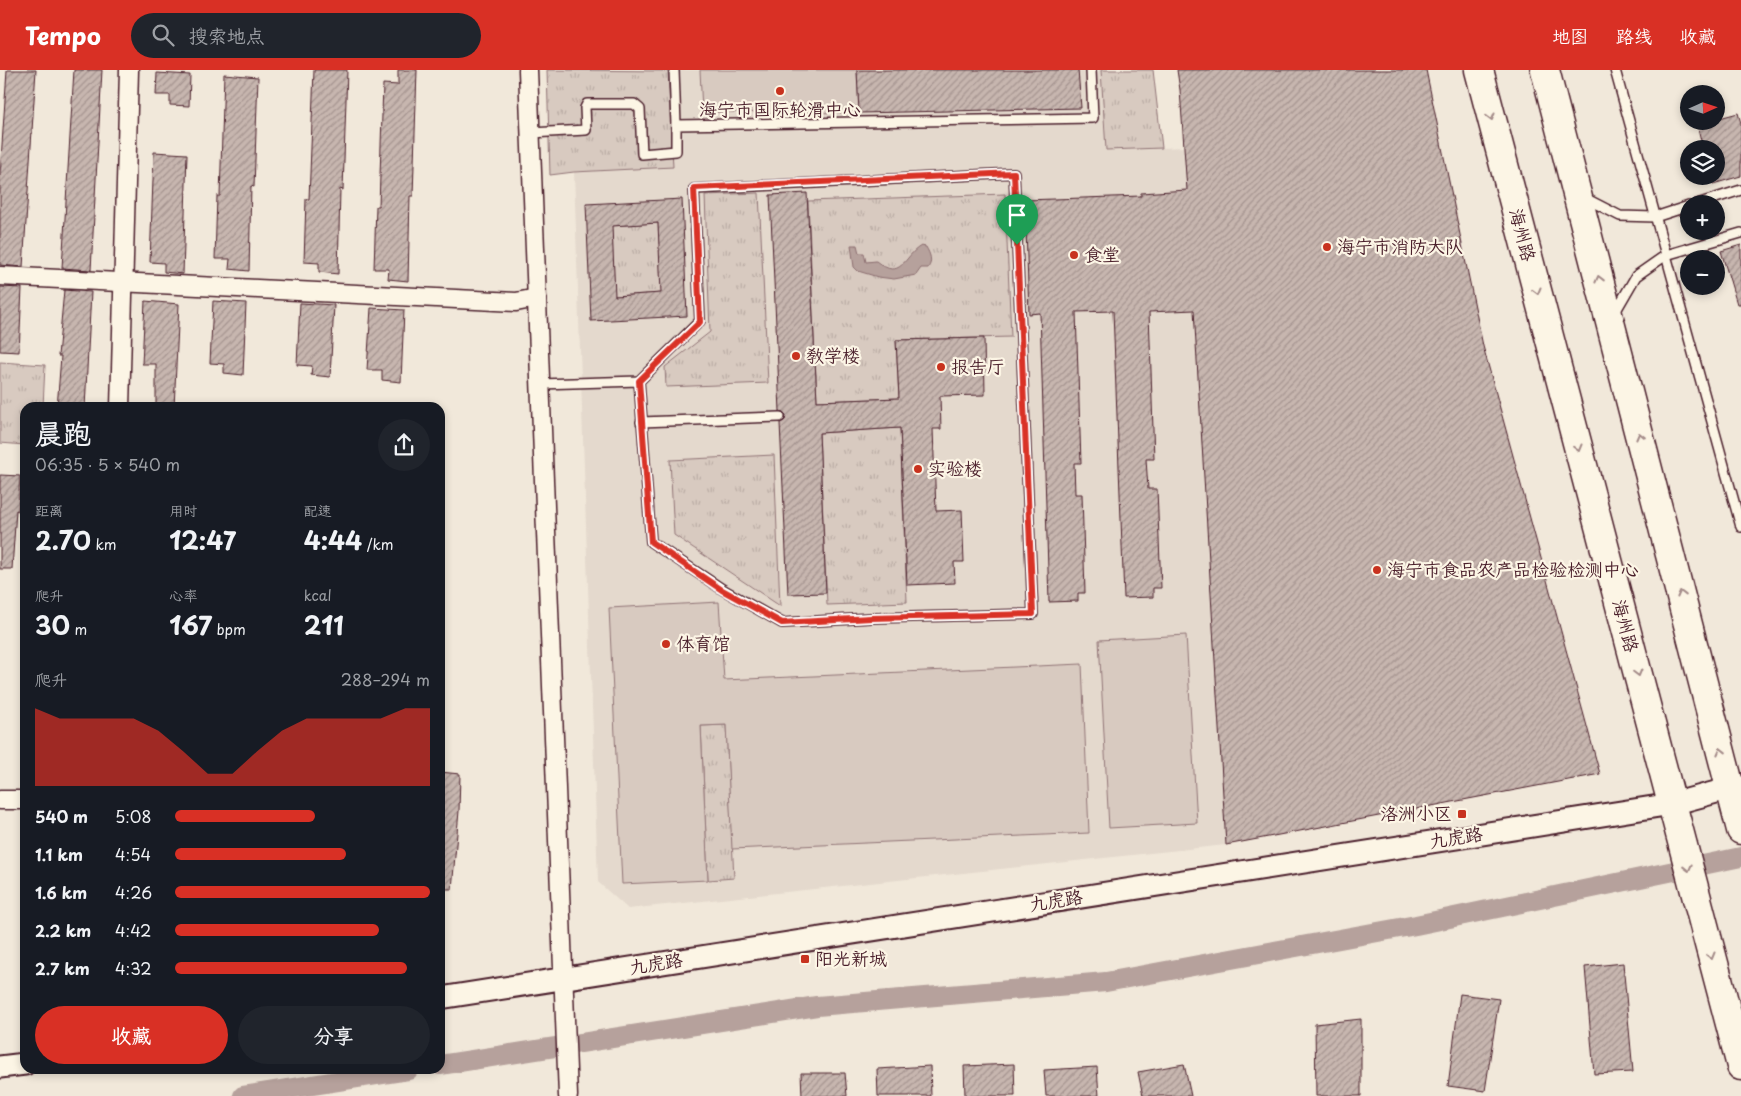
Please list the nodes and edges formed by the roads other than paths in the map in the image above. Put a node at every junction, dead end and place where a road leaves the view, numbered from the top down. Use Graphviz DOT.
graph roads {
  1 [pos="129,70"];
  2 [pos="528,70"];
  3 [pos="674,70"];
  4 [pos="1090,70"];
  5 [pos="1478,70"];
  6 [pos="1546,70"];
  7 [pos="1615,70"];
  8 [pos="676,125"];
  9 [pos="531,133"];
  10 [pos="1741,190"];
  11 [pos="1578,194"];
  12 [pos="1725,195"];
  13 [pos="1680,209"];
  14 [pos="1655,216"];
  15 [pos="1741,233"];
  16 [pos="1666,255"];
  17 [pos="0,276"];
  18 [pos="123,282"];
  19 [pos="537,298"];
  20 [pos="1610,321"];
  21 [pos="639,381"];
  22 [pos="540,384"];
  23 [pos="120,402"];
  24 [pos="780,417"];
  25 [pos="641,422"];
  26 [pos="1741,527"];
  27 [pos="1736,788"];
  28 [pos="0,800"];
  29 [pos="20,800"];
  30 [pos="1675,816"];
  31 [pos="1739,823"];
  32 [pos="562,979"];
  33 [pos="445,997"];
  34 [pos="20,1065"];
  35 [pos="1741,1066"];
  36 [pos="0,1068"];
  37 [pos="568,1092"];
  1 -- 18 [label="street"];
  2 -- 9 [label="street"];
  3 -- 8 [label="lane"];
  4 -- 8 [label="lane"];
  5 -- 30 [label="main road, 海州路, one-way"];
  6 -- 11 [label="main road"];
  7 -- 14 [label="lane"];
  8 -- 9 [label="lane"];
  9 -- 19 [label="street"];
  10 -- 12 [label="lane"];
  11 -- 14 [label="lane"];
  20 -- 11 [label="main road, one-way"];
  13 -- 14 [label="lane"];
  14 -- 16 [label="lane"];
  15 -- 16 [label="lane"];
  16 -- 20 [label="lane"];
  16 -- 26 [label="lane"];
  17 -- 18 [label="street"];
  18 -- 19 [label="street"];
  18 -- 23 [label="street"];
  19 -- 22 [label="street"];
  27 -- 20 [label="main road, one-way"];
  21 -- 22 [label="lane"];
  21 -- 25 [label="lane"];
  21 -- 25 [label="lane"];
  22 -- 32 [label="street"];
  24 -- 25 [label="lane"];
  27 -- 30 [label="street, 九虎路"];
  27 -- 31 [label="main road"];
  28 -- 29 [label="street"];
  30 -- 32 [label="street, 九虎路"];
  30 -- 35 [label="main road, 海州路, one-way"];
  32 -- 33 [label="street, 九虎路"];
  32 -- 37 [label="street"];
  34 -- 36 [label="street"];
}
